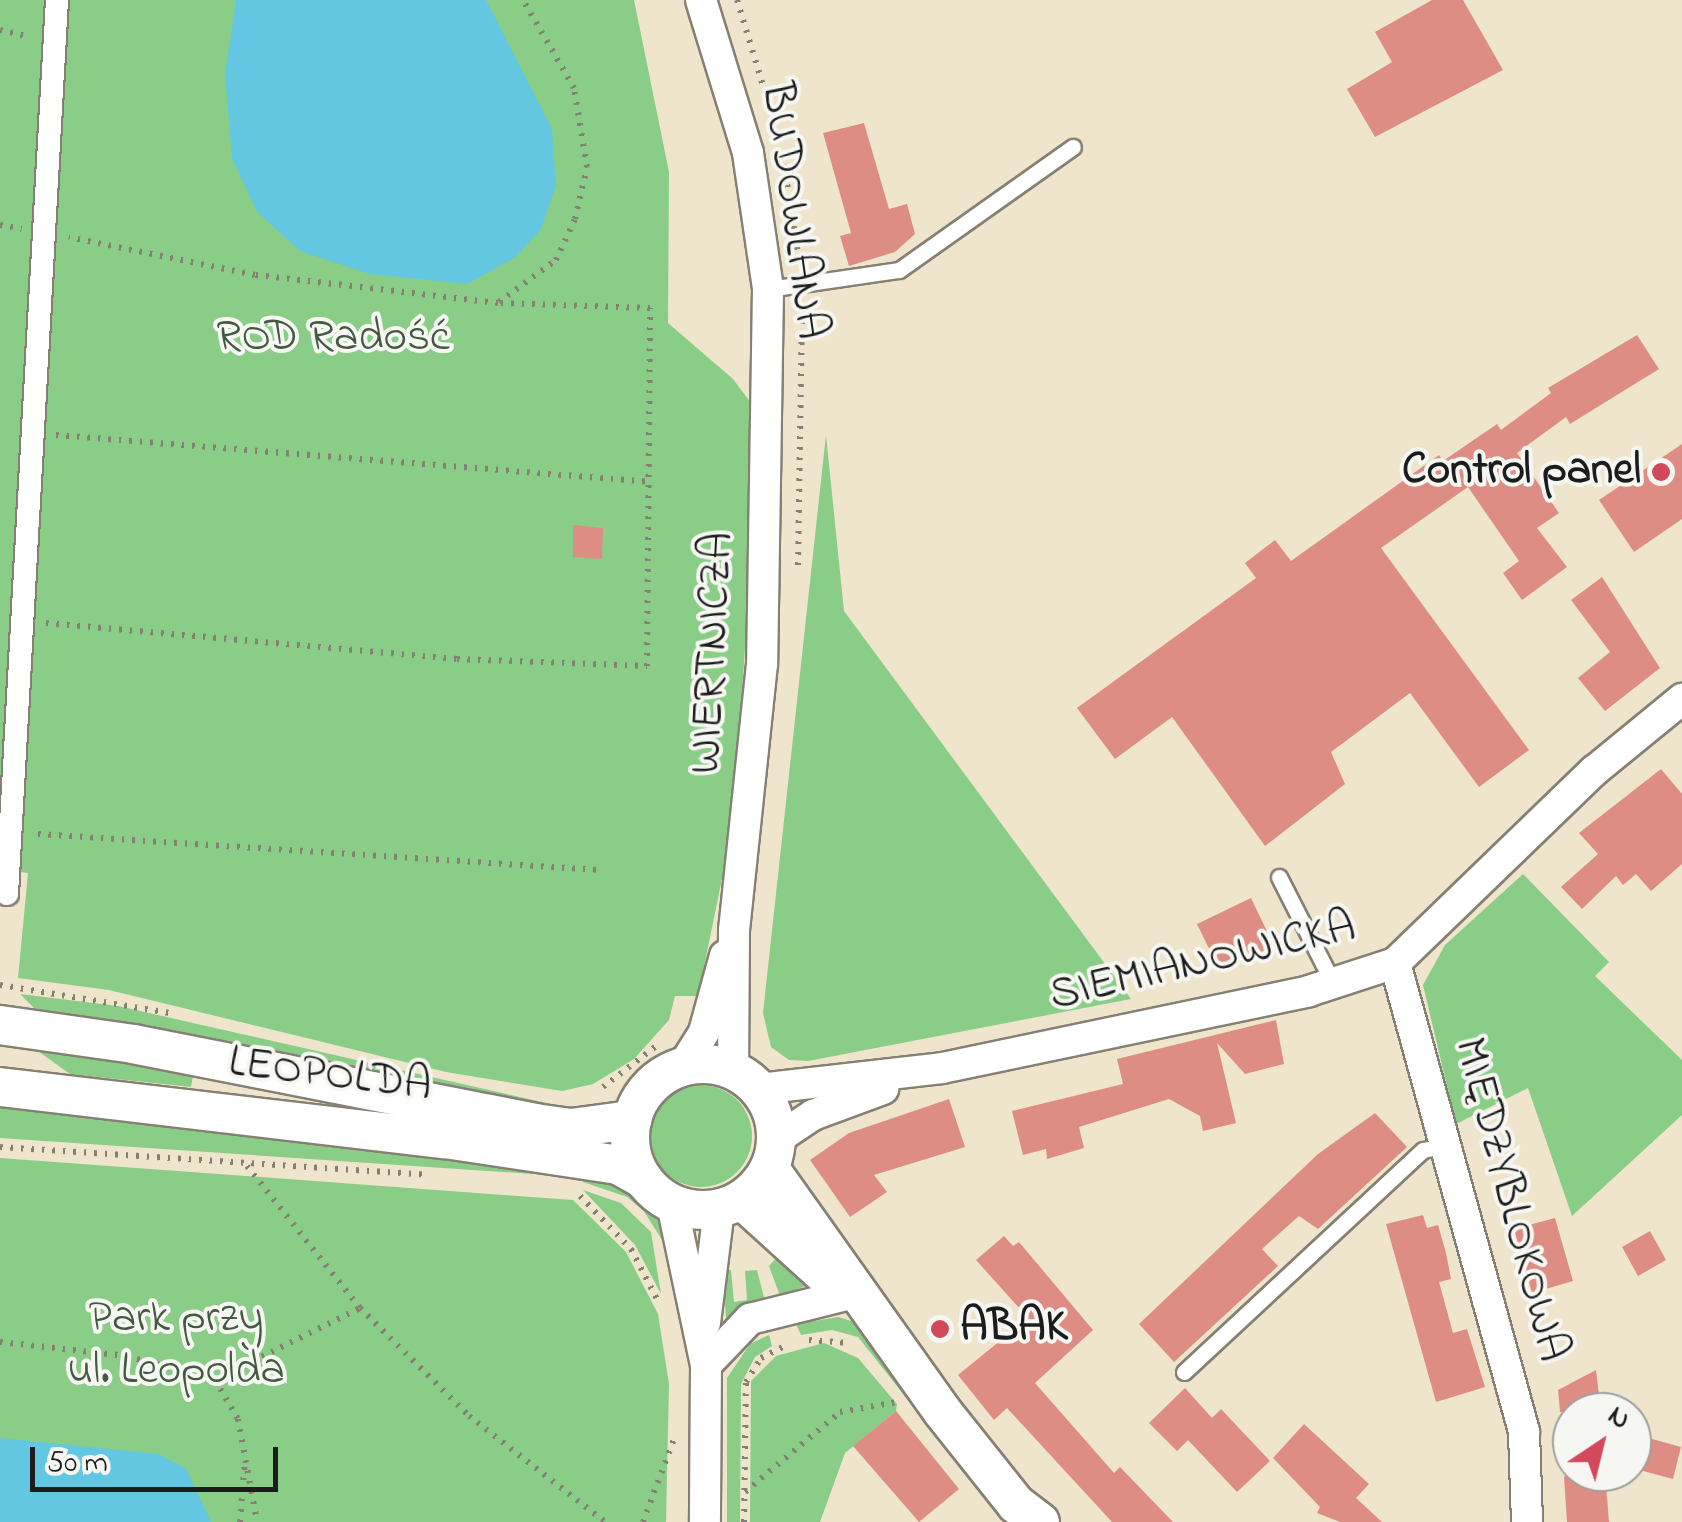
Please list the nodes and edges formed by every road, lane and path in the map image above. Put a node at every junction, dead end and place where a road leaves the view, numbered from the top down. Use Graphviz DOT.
graph roads {
  1 [pos="57,0"];
  2 [pos="523,0"];
  3 [pos="701,0"];
  4 [pos="1073,147"];
  5 [pos="0,225"];
  6 [pos="46,232"];
  7 [pos="768,289"];
  8 [pos="498,303"];
  9 [pos="770,380"];
  10 [pos="34,433"];
  11 [pos="652,482"];
  12 [pos="23,620"];
  13 [pos="1682,699"];
  14 [pos="10,832"];
  15 [pos="600,870"];
  16 [pos="1279,877"];
  17 [pos="7,894"];
  18 [pos="734,930"];
  19 [pos="1395,962"];
  20 [pos="1334,984"];
  21 [pos="0,1025"];
  22 [pos="0,1036"];
  23 [pos="671,1054"];
  24 [pos="942,1068"];
  25 [pos="746,1079"];
  26 [pos="0,1087"];
  27 [pos="597,1090"];
  28 [pos="632,1120"];
  29 [pos="1448,1145"];
  30 [pos="0,1147"];
  31 [pos="774,1154"];
  32 [pos="246,1165"];
  33 [pos="441,1176"];
  34 [pos="644,1179"];
  35 [pos="572,1188"];
  36 [pos="672,1204"];
  37 [pos="731,1205"];
  38 [pos="846,1295"];
  39 [pos="360,1308"];
  40 [pos="665,1312"];
  41 [pos="869,1334"];
  42 [pos="0,1342"];
  43 [pos="705,1353"];
  44 [pos="1184,1372"];
  45 [pos="215,1380"];
  46 [pos="890,1386"];
  47 [pos="902,1401"];
  48 [pos="910,1413"];
  49 [pos="678,1424"];
  50 [pos="246,1455"];
  51 [pos="744,1493"];
  52 [pos="240,1522"];
  53 [pos="257,1522"];
  54 [pos="605,1522"];
  55 [pos="644,1522"];
  56 [pos="705,1522"];
  57 [pos="744,1522"];
  58 [pos="1040,1522"];
  59 [pos="1527,1522"];
  1 -- 6 [label="street"];
  2 -- 8 [label="path"];
  3 -- 7 [label="street, BUDOWLANA"];
  4 -- 7 [label="lane"];
  5 -- 6 [label="path"];
  6 -- 8 [label="path"];
  6 -- 10 [label="street"];
  7 -- 9 [label="street, BUDOWLANA"];
  8 -- 11 [label="path"];
  9 -- 18 [label="street, WIERTNICZA"];
  10 -- 11 [label="path"];
  10 -- 12 [label="street"];
  11 -- 12 [label="path"];
  12 -- 14 [label="street"];
  13 -- 19 [label="street, SIEMIANOWICKA"];
  14 -- 15 [label="path"];
  14 -- 17 [label="street"];
  16 -- 20 [label="lane"];
  18 -- 23 [label="street, WIERTNICZA"];
  18 -- 25 [label="street, WIERTNICZA"];
  19 -- 20 [label="street, SIEMIANOWICKA"];
  19 -- 29 [label="street, MIĘDZYBLOKOWA"];
  20 -- 24 [label="street, SIEMIANOWICKA"];
  21 -- 22 [label="street"];
  21 -- 28 [label="street, LEOPOLDA"];
  23 -- 25 [label="street"];
  23 -- 27 [label="path"];
  23 -- 28 [label="street"];
  24 -- 25 [label="street, SIEMIANOWICKA"];
  24 -- 31 [label="street, SIEMIANOWICKA"];
  25 -- 31 [label="street"];
  26 -- 34 [label="street, LEOPOLDA"];
  28 -- 34 [label="street"];
  29 -- 44 [label="lane"];
  29 -- 59 [label="street, MIĘDZYBLOKOWA"];
  30 -- 32 [label="path"];
  31 -- 37 [label="street"];
  31 -- 41 [label="street"];
  32 -- 33 [label="path"];
  32 -- 39 [label="path"];
  34 -- 36 [label="street"];
  35 -- 40 [label="path"];
  36 -- 37 [label="street"];
  36 -- 43 [label="street"];
  37 -- 38 [label="street"];
  37 -- 43 [label="street"];
  38 -- 41 [label="street"];
  38 -- 43 [label="street"];
  39 -- 45 [label="path"];
  39 -- 54 [label="path"];
  41 -- 51 [label="path"];
  41 -- 58 [label="street"];
  42 -- 45 [label="path"];
  43 -- 56 [label="street"];
  45 -- 50 [label="path"];
  46 -- 47 [label="path"];
  47 -- 48 [label="path"];
  47 -- 51 [label="path"];
  49 -- 55 [label="path"];
  50 -- 52 [label="path"];
  50 -- 53 [label="path"];
  51 -- 57 [label="path"];
}
